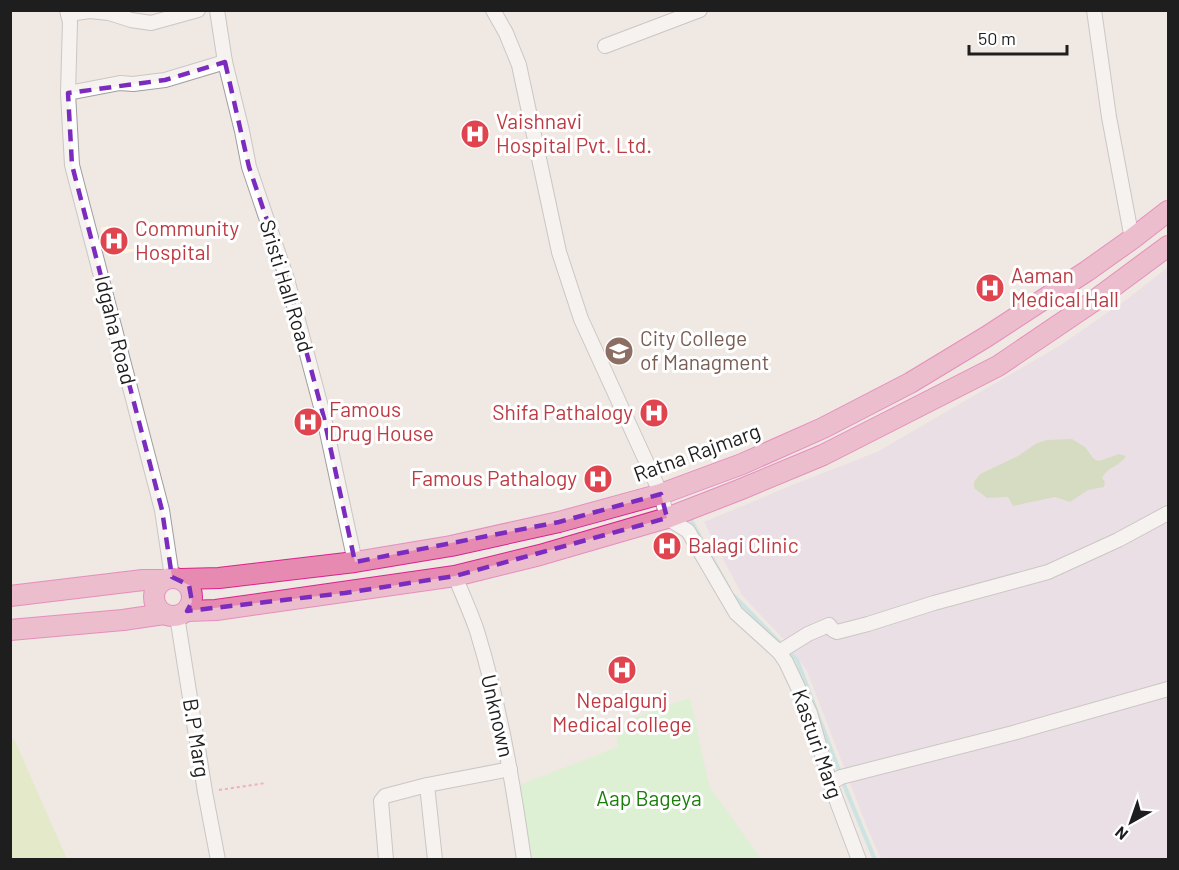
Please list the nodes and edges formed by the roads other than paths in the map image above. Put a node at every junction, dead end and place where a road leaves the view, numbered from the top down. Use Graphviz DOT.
graph roads {
  1 [pos="198,10"];
  2 [pos="218,10"];
  3 [pos="493,10"];
  4 [pos="700,10"];
  5 [pos="1094,10"];
  6 [pos="68,12"];
  7 [pos="664,17"];
  8 [pos="605,46"];
  9 [pos="225,62"];
  10 [pos="68,93"];
  11 [pos="1168,211"];
  12 [pos="1132,239"];
  13 [pos="1168,246"];
  14 [pos="661,494"];
  15 [pos="1168,513"];
  16 [pos="667,518"];
  17 [pos="355,562"];
  18 [pos="455,576"];
  19 [pos="172,579"];
  20 [pos="10,596"];
  21 [pos="176,614"];
  22 [pos="10,630"];
  23 [pos="779,652"];
  24 [pos="1168,689"];
  25 [pos="510,769"];
  26 [pos="830,783"];
  27 [pos="427,785"];
  28 [pos="218,860"];
  29 [pos="386,860"];
  30 [pos="435,860"];
  31 [pos="525,860"];
  32 [pos="859,860"];
  1 -- 6 [label="street"];
  2 -- 9 [label="street, Sristi Hall Road"];
  3 -- 14 [label="street"];
  4 -- 7 [label="street"];
  5 -- 12 [label="street"];
  6 -- 10 [label="street, Idgaha Road"];
  7 -- 8 [label="street"];
  9 -- 10 [label="street"];
  9 -- 17 [label="street, Sristi Hall Road"];
  10 -- 19 [label="street, Idgaha Road"];
  11 -- 12 [label="highway, Ratna Rajmarg"];
  12 -- 14 [label="highway, Ratna Rajmarg"];
  13 -- 16 [label="highway"];
  14 -- 16 [label="street"];
  14 -- 17 [label="highway, Ratna Rajmarg"];
  15 -- 23 [label="street"];
  16 -- 18 [label="highway"];
  16 -- 23 [label="street, Kasturi Marg"];
  17 -- 19 [label="highway, Ratna Rajmarg"];
  18 -- 21 [label="highway"];
  18 -- 25 [label="street, Unknown"];
  19 -- 20 [label="highway, Ratna Rajmarg"];
  19 -- 21 [label="highway"];
  19 -- 21 [label="highway"];
  21 -- 22 [label="highway"];
  21 -- 28 [label="street, B.P Marg"];
  23 -- 26 [label="street, Kasturi Marg"];
  24 -- 26 [label="street"];
  25 -- 27 [label="street"];
  25 -- 31 [label="street, Unknown"];
  26 -- 32 [label="street, Kasturi Marg"];
  27 -- 29 [label="street"];
  27 -- 30 [label="street"];
}
